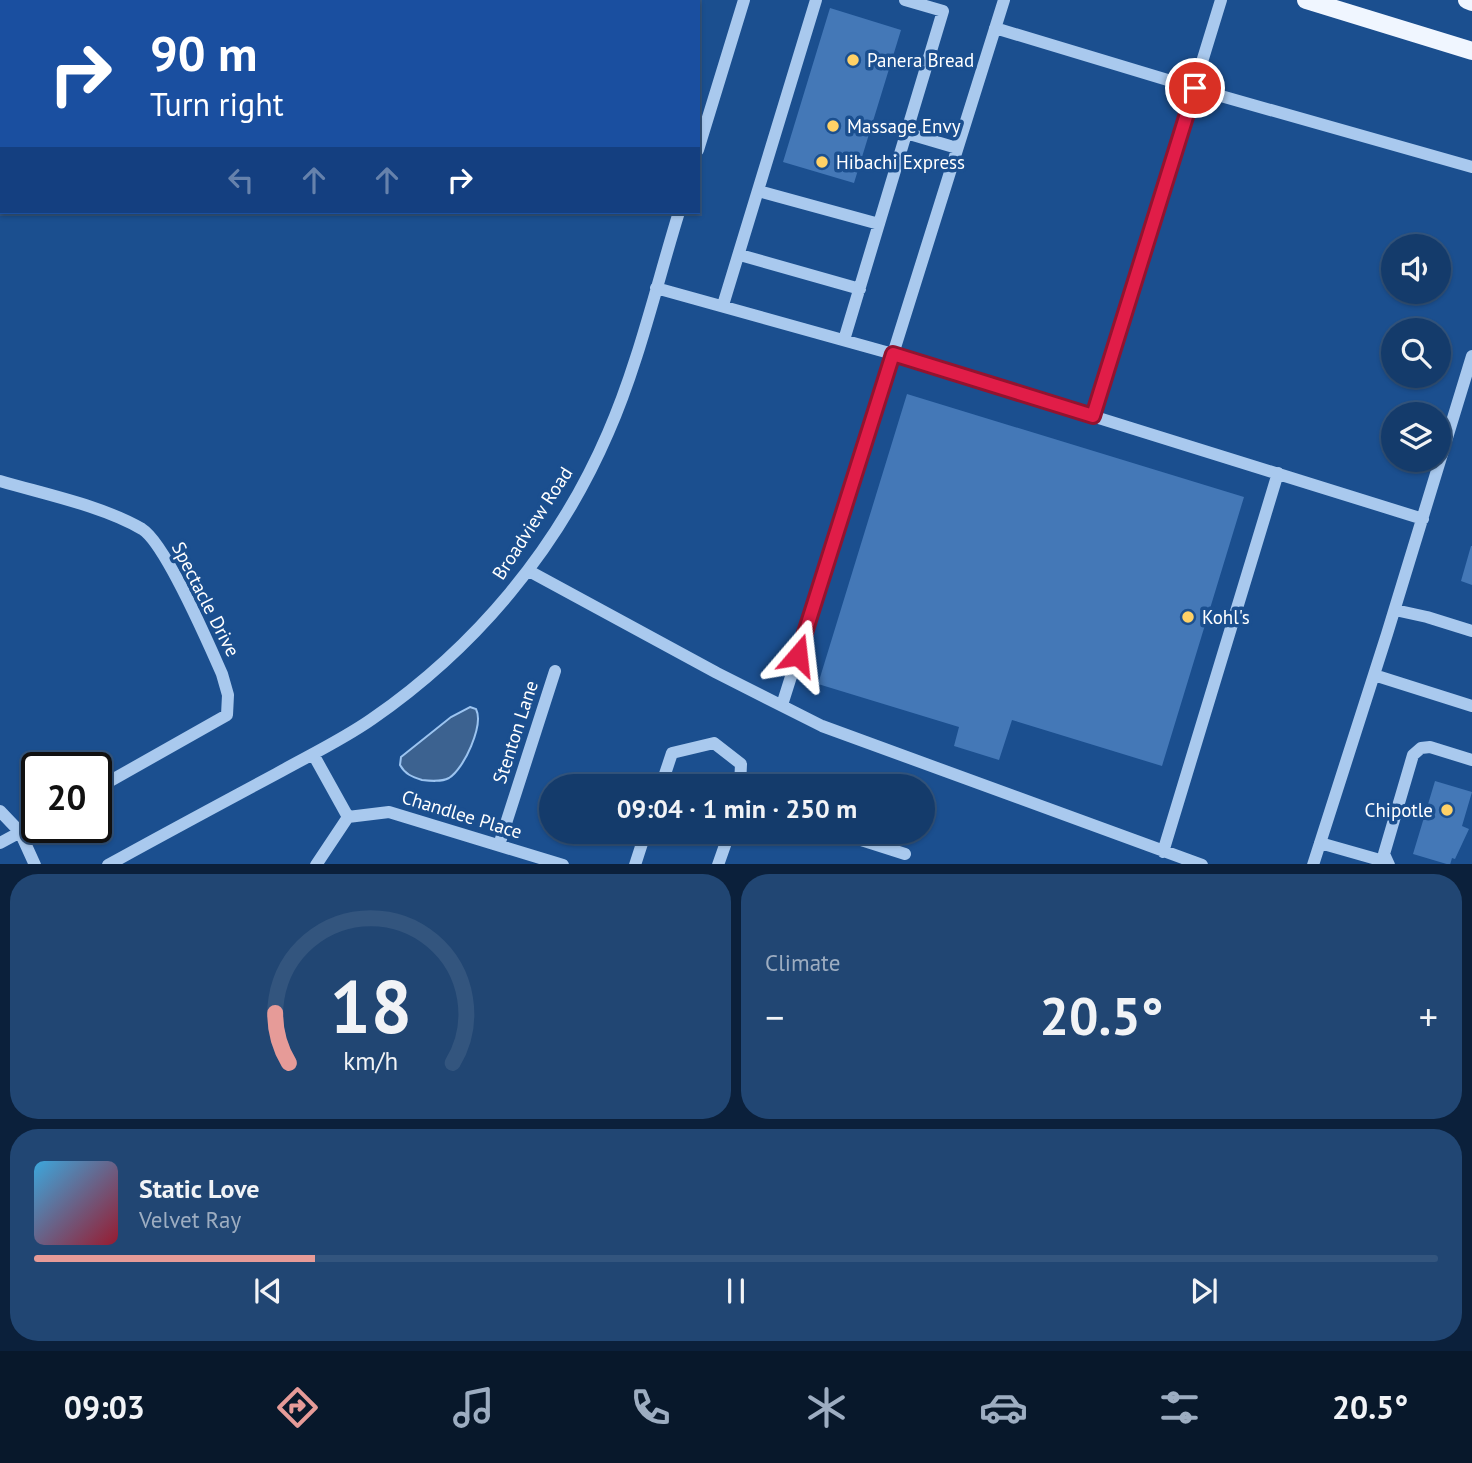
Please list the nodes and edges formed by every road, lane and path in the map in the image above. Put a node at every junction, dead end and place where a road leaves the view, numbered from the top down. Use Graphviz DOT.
graph roads {
  1 [pos="744,0"];
  2 [pos="816,0"];
  3 [pos="905,0"];
  4 [pos="1004,0"];
  5 [pos="1221,0"];
  6 [pos="1306,0"];
  7 [pos="1467,0"];
  8 [pos="1472,2"];
  9 [pos="995,28"];
  10 [pos="1472,51"];
  11 [pos="1195,88"];
  12 [pos="700,104"];
  13 [pos="712,107"];
  14 [pos="906,133"];
  15 [pos="700,144"];
  16 [pos="957,148"];
  17 [pos="1472,167"];
  18 [pos="758,191"];
  19 [pos="678,214"];
  20 [pos="879,224"];
  21 [pos="740,255"];
  22 [pos="656,288"];
  23 [pos="860,289"];
  24 [pos="723,305"];
  25 [pos="844,340"];
  26 [pos="893,354"];
  27 [pos="1472,359"];
  28 [pos="1093,416"];
  29 [pos="1278,473"];
  30 [pos="0,481"];
  31 [pos="1423,519"];
  32 [pos="529,571"];
  33 [pos="1395,610"];
  34 [pos="1472,631"];
  35 [pos="555,671"];
  36 [pos="1374,675"];
  37 [pos="782,705"];
  38 [pos="1472,706"];
  39 [pos="313,754"];
  40 [pos="1472,760"];
  41 [pos="665,774"];
  42 [pos="741,774"];
  43 [pos="112,780"];
  44 [pos="0,811"];
  45 [pos="348,817"];
  46 [pos="20,832"];
  47 [pos="1320,842"];
  48 [pos="0,843"];
  49 [pos="642,844"];
  50 [pos="725,844"];
  51 [pos="874,844"];
  52 [pos="499,845"];
  53 [pos="1163,852"];
  54 [pos="905,854"];
  55 [pos="1388,863"];
  56 [pos="35,864"];
  57 [pos="108,864"];
  58 [pos="316,864"];
  59 [pos="564,864"];
  60 [pos="635,864"];
  61 [pos="718,864"];
  62 [pos="1202,864"];
  63 [pos="1313,864"];
  1 -- 13 [label="street"];
  2 -- 18 [label="street"];
  3 -- 14 [label="street"];
  4 -- 9 [label="street"];
  5 -- 11 [label="street"];
  6 -- 10 [label="main road"];
  7 -- 8 [label="main road"];
  9 -- 11 [label="street"];
  9 -- 16 [label="street"];
  11 -- 17 [label="street"];
  11 -- 28 [label="street"];
  12 -- 13 [label="street"];
  13 -- 15 [label="street"];
  14 -- 16 [label="street"];
  14 -- 20 [label="street"];
  16 -- 26 [label="street"];
  18 -- 20 [label="street"];
  18 -- 21 [label="street"];
  19 -- 22 [label="street, Broadview Road"];
  20 -- 23 [label="street"];
  21 -- 23 [label="street"];
  21 -- 24 [label="street"];
  22 -- 24 [label="street"];
  22 -- 32 [label="street, Broadview Road"];
  23 -- 25 [label="street"];
  24 -- 25 [label="street"];
  25 -- 26 [label="street"];
  26 -- 28 [label="street"];
  26 -- 37 [label="street"];
  27 -- 31 [label="street"];
  28 -- 29 [label="street"];
  29 -- 31 [label="street"];
  29 -- 53 [label="street"];
  30 -- 43 [label="street, Spectacle Drive"];
  31 -- 33 [label="street"];
  32 -- 37 [label="street"];
  32 -- 39 [label="street, Broadview Road"];
  33 -- 34 [label="street"];
  33 -- 36 [label="street"];
  35 -- 52 [label="street, Stenton Lane"];
  36 -- 38 [label="street"];
  36 -- 47 [label="street"];
  37 -- 53 [label="street"];
  39 -- 45 [label="street"];
  39 -- 57 [label="street, Broadview Road"];
  40 -- 55 [label="street"];
  41 -- 42 [label="street"];
  44 -- 46 [label="street"];
  45 -- 52 [label="street, Chandlee Place"];
  45 -- 58 [label="street"];
  46 -- 48 [label="street"];
  46 -- 56 [label="street"];
  47 -- 55 [label="street"];
  47 -- 63 [label="street"];
  49 -- 60 [label="street"];
  50 -- 61 [label="street"];
  51 -- 54 [label="street"];
  52 -- 59 [label="street, Chandlee Place"];
  53 -- 62 [label="street"];
}
